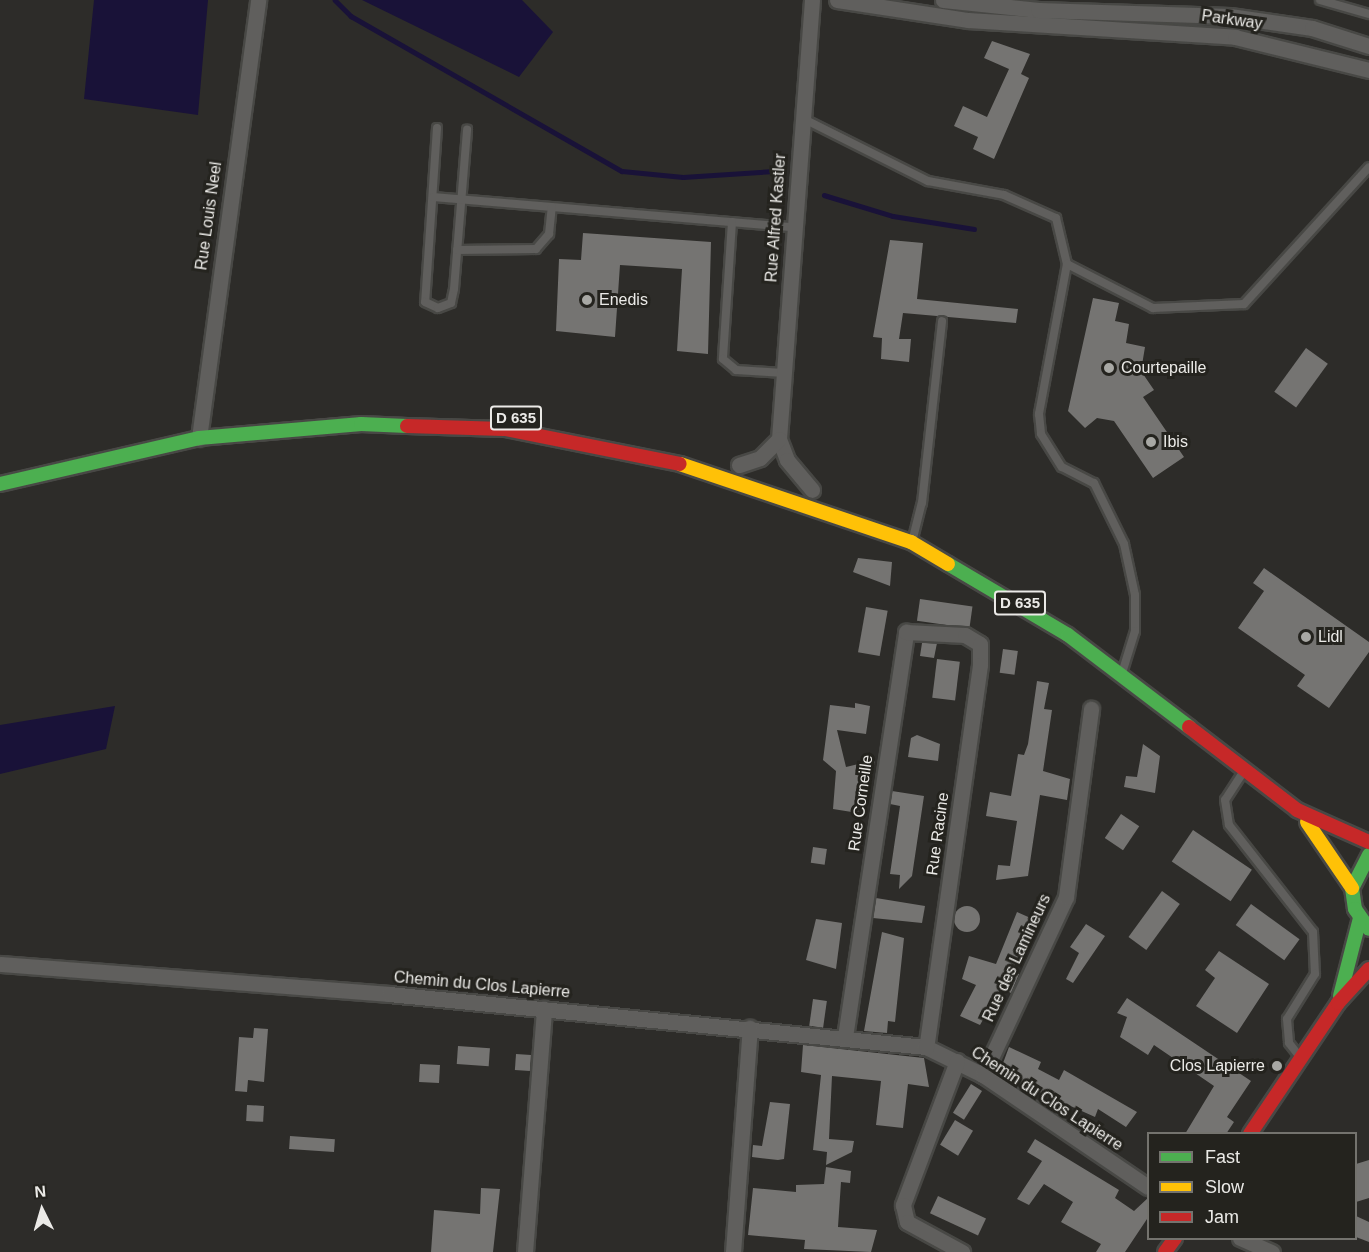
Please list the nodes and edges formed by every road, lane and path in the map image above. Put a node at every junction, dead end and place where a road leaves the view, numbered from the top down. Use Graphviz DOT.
graph roads {
  1 [pos="258,0"];
  2 [pos="812,0"];
  3 [pos="837,0"];
  4 [pos="943,0"];
  5 [pos="1320,0"];
  6 [pos="1369,14"];
  7 [pos="1369,45"];
  8 [pos="1369,70"];
  9 [pos="800,117"];
  10 [pos="437,128"];
  11 [pos="467,130"];
  12 [pos="1369,167"];
  13 [pos="433,197"];
  14 [pos="461,200"];
  15 [pos="552,207"];
  16 [pos="732,222"];
  17 [pos="794,227"];
  18 [pos="457,250"];
  19 [pos="1067,264"];
  20 [pos="942,321"];
  21 [pos="784,374"];
  22 [pos="563,424"];
  23 [pos="199,431"];
  24 [pos="779,439"];
  25 [pos="651,441"];
  26 [pos="728,462"];
  27 [pos="0,470"];
  28 [pos="760,472"];
  29 [pos="781,479"];
  30 [pos="0,484"];
  31 [pos="812,490"];
  32 [pos="881,528"];
  33 [pos="911,542"];
  34 [pos="965,635"];
  35 [pos="1121,675"];
  36 [pos="1091,709"];
  37 [pos="1245,770"];
  38 [pos="1297,810"];
  39 [pos="1369,842"];
  40 [pos="1369,855"];
  41 [pos="1352,888"];
  42 [pos="1364,923"];
  43 [pos="0,964"];
  44 [pos="1369,969"];
  45 [pos="1338,1003"];
  46 [pos="544,1009"];
  47 [pos="750,1028"];
  48 [pos="844,1037"];
  49 [pos="926,1047"];
  50 [pos="1302,1059"];
  51 [pos="957,1061"];
  52 [pos="983,1075"];
  53 [pos="1251,1132"];
  54 [pos="1147,1186"];
  55 [pos="1174,1240"];
  56 [pos="1242,1240"];
  57 [pos="525,1252"];
  58 [pos="733,1252"];
  59 [pos="962,1252"];
  60 [pos="1165,1252"];
  61 [pos="1272,1252"];
  1 -- 23 [label="street, Rue Louis Neel"];
  2 -- 9 [label="street, Rue Alfred Kastler"];
  3 -- 8 [label="street, Parkway"];
  4 -- 7 [label="street, Parkway"];
  5 -- 6 [label="lane"];
  9 -- 17 [label="street, Rue Alfred Kastler"];
  9 -- 19 [label="lane"];
  10 -- 13 [label="lane"];
  11 -- 14 [label="lane"];
  12 -- 19 [label="lane"];
  13 -- 14 [label="lane"];
  13 -- 18 [label="lane"];
  14 -- 15 [label="lane"];
  14 -- 18 [label="lane"];
  15 -- 16 [label="lane"];
  15 -- 18 [label="lane"];
  16 -- 17 [label="lane"];
  16 -- 21 [label="lane"];
  17 -- 21 [label="street, Rue Alfred Kastler"];
  19 -- 35 [label="lane"];
  20 -- 33 [label="lane"];
  21 -- 24 [label="street, Rue Alfred Kastler"];
  22 -- 23 [label="main road, D 635"];
  23 -- 27 [label="main road, D 635"];
  23 -- 30 [label="main road, D 635"];
  23 -- 32 [label="main road, D 635"];
  24 -- 26 [label="street"];
  24 -- 31 [label="street, Rue Alfred Kastler"];
  25 -- 26 [label="main road"];
  26 -- 28 [label="main road"];
  29 -- 31 [label="main road, D 635"];
  31 -- 32 [label="main road, D 635"];
  32 -- 33 [label="main road, D 635"];
  33 -- 35 [label="main road, D 635"];
  34 -- 48 [label="street, Rue Corneille"];
  34 -- 49 [label="street, Rue Racine"];
  35 -- 37 [label="main road, D 635"];
  36 -- 52 [label="street, Rue des Lamineurs"];
  37 -- 38 [label="main road, D 635"];
  37 -- 50 [label="lane"];
  38 -- 39 [label="main road, D 635"];
  38 -- 41 [label="main road, D 635"];
  40 -- 41 [label="main road"];
  41 -- 42 [label="main road"];
  42 -- 45 [label="main road"];
  43 -- 46 [label="street, Chemin du Clos Lapierre"];
  44 -- 45 [label="main road"];
  45 -- 50 [label="main road"];
  46 -- 47 [label="street, Chemin du Clos Lapierre"];
  46 -- 57 [label="street"];
  47 -- 48 [label="street, Chemin du Clos Lapierre"];
  47 -- 58 [label="street"];
  48 -- 49 [label="street, Chemin du Clos Lapierre"];
  49 -- 51 [label="street, Chemin du Clos Lapierre"];
  50 -- 53 [label="main road"];
  51 -- 52 [label="street, Chemin du Clos Lapierre"];
  51 -- 59 [label="street, Chemin du Clos Lapierre"];
  52 -- 54 [label="street, Chemin du Clos Lapierre"];
  55 -- 60 [label="main road"];
  56 -- 61 [label="street"];
}
